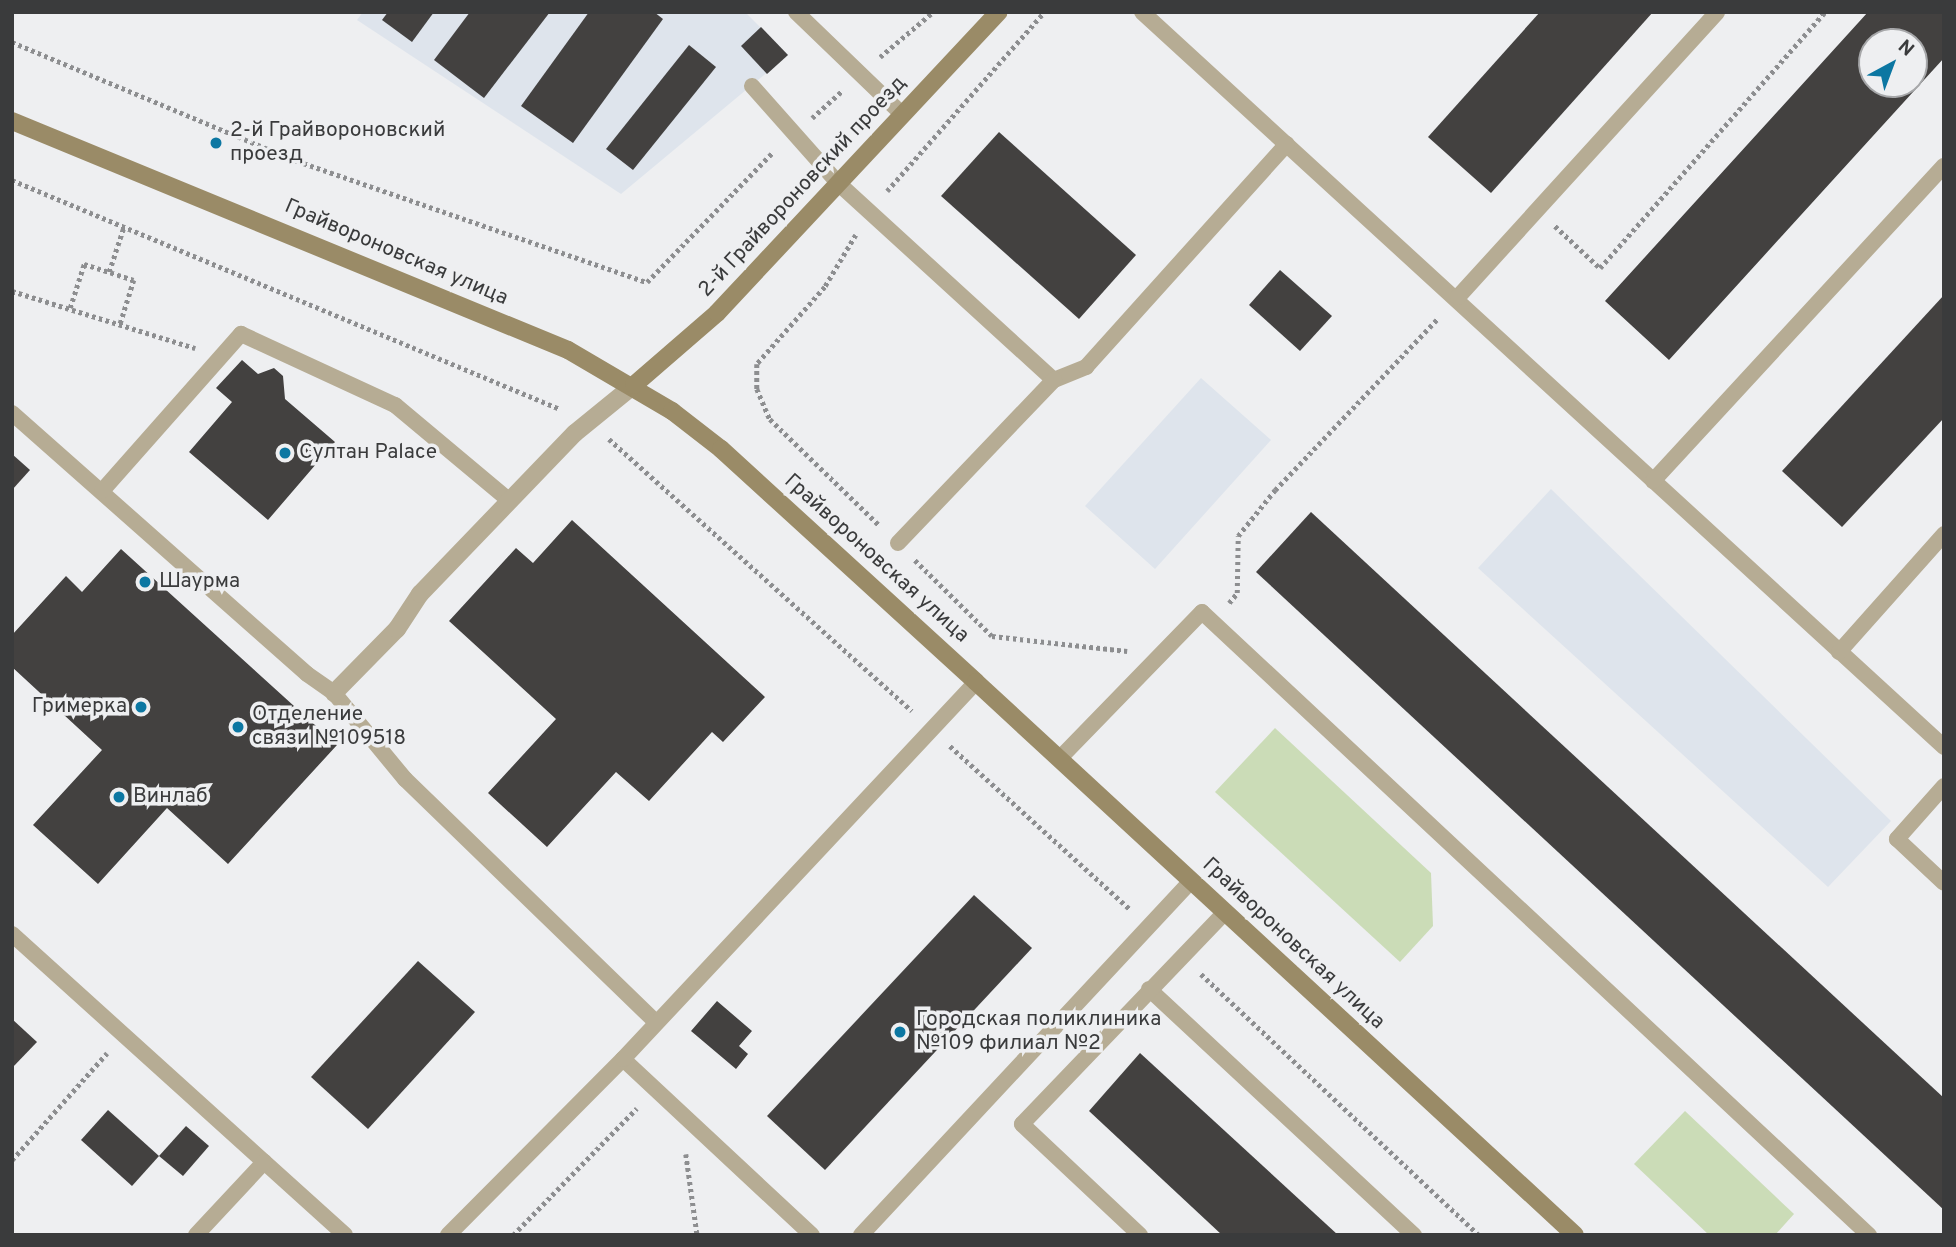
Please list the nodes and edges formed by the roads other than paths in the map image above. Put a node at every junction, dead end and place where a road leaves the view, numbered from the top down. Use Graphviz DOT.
graph roads {
  1 [pos="796,12"];
  2 [pos="999,12"];
  3 [pos="1142,12"];
  4 [pos="1717,12"];
  5 [pos="752,86"];
  6 [pos="902,114"];
  7 [pos="12,121"];
  8 [pos="1287,144"];
  9 [pos="1944,166"];
  10 [pos="838,183"];
  11 [pos="1458,297"];
  12 [pos="1054,380"];
  13 [pos="634,385"];
  14 [pos="12,413"];
  15 [pos="1653,481"];
  16 [pos="102,491"];
  17 [pos="510,501"];
  18 [pos="1944,534"];
  19 [pos="898,543"];
  20 [pos="1839,652"];
  21 [pos="976,682"];
  22 [pos="334,693"];
  23 [pos="1944,747"];
  24 [pos="1059,759"];
  25 [pos="1944,786"];
  26 [pos="1191,881"];
  27 [pos="1944,883"];
  28 [pos="1225,912"];
  29 [pos="12,934"];
  30 [pos="1149,989"];
  31 [pos="656,1022"];
  32 [pos="623,1059"];
  33 [pos="264,1162"];
  34 [pos="196,1235"];
  35 [pos="345,1235"];
  36 [pos="448,1235"];
  37 [pos="812,1235"];
  38 [pos="861,1235"];
  39 [pos="1140,1235"];
  40 [pos="1414,1235"];
  41 [pos="1575,1235"];
  42 [pos="1869,1235"];
  1 -- 6 [label="lane"];
  2 -- 6 [label="main road, 2-й Грайвороновский проезд"];
  3 -- 8 [label="lane"];
  4 -- 11 [label="lane"];
  5 -- 10 [label="lane"];
  6 -- 10 [label="main road, 2-й Грайвороновский проезд"];
  7 -- 13 [label="main road, Грайвороновская улица"];
  8 -- 11 [label="lane"];
  8 -- 12 [label="lane"];
  9 -- 15 [label="lane"];
  10 -- 12 [label="lane"];
  10 -- 13 [label="main road, 2-й Грайвороновский проезд"];
  11 -- 15 [label="lane"];
  12 -- 19 [label="lane"];
  13 -- 17 [label="street"];
  13 -- 21 [label="main road, Грайвороновская улица"];
  14 -- 16 [label="lane"];
  15 -- 20 [label="lane"];
  16 -- 17 [label="lane"];
  16 -- 22 [label="lane"];
  17 -- 22 [label="street"];
  18 -- 20 [label="lane"];
  20 -- 23 [label="lane"];
  21 -- 24 [label="main road, Грайвороновская улица"];
  21 -- 31 [label="lane"];
  22 -- 31 [label="lane"];
  24 -- 26 [label="main road, Грайвороновская улица"];
  24 -- 42 [label="lane"];
  25 -- 27 [label="lane"];
  26 -- 28 [label="main road, Грайвороновская улица"];
  26 -- 38 [label="lane"];
  28 -- 30 [label="lane"];
  28 -- 41 [label="main road, Грайвороновская улица"];
  29 -- 33 [label="lane"];
  30 -- 39 [label="lane"];
  30 -- 40 [label="lane"];
  31 -- 32 [label="lane"];
  32 -- 36 [label="lane"];
  32 -- 37 [label="lane"];
  33 -- 34 [label="lane"];
  33 -- 35 [label="lane"];
}
